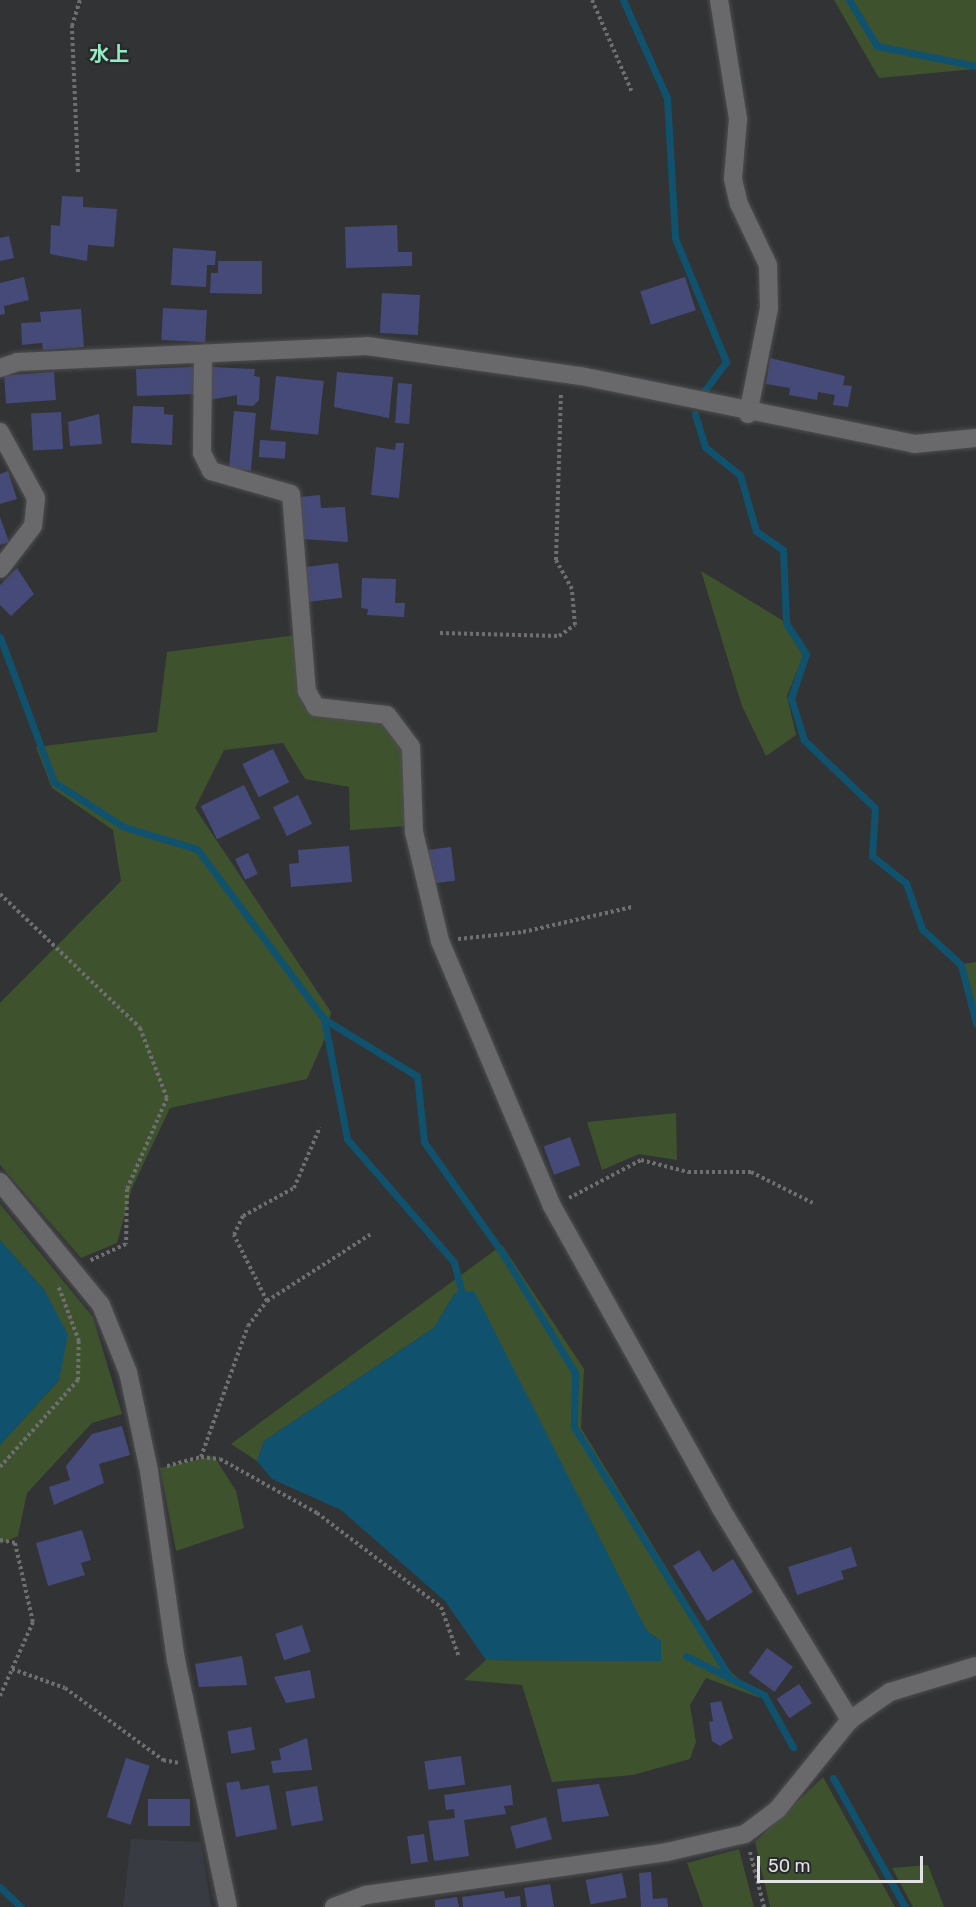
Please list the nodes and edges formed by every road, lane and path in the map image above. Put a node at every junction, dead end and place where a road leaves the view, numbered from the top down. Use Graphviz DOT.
graph roads {
  1 [pos="80,0"];
  2 [pos="592,0"];
  3 [pos="719,0"];
  4 [pos="632,92"];
  5 [pos="78,172"];
  6 [pos="203,357"];
  7 [pos="0,368"];
  8 [pos="562,373"];
  9 [pos="748,414"];
  10 [pos="0,432"];
  11 [pos="976,438"];
  12 [pos="0,569"];
  13 [pos="440,633"];
  14 [pos="0,894"];
  15 [pos="632,907"];
  16 [pos="440,941"];
  17 [pos="320,1128"];
  18 [pos="0,1182"];
  19 [pos="815,1204"];
  20 [pos="552,1206"];
  21 [pos="372,1234"];
  22 [pos="74,1268"];
  23 [pos="56,1281"];
  24 [pos="267,1301"];
  25 [pos="201,1457"];
  26 [pos="0,1467"];
  27 [pos="149,1471"];
  28 [pos="0,1540"];
  29 [pos="459,1657"];
  30 [pos="976,1666"];
  31 [pos="12,1669"];
  32 [pos="0,1696"];
  33 [pos="850,1720"];
  34 [pos="199,1766"];
  35 [pos="745,1834"];
  36 [pos="228,1907"];
  37 [pos="334,1907"];
  38 [pos="764,1907"];
  1 -- 5 [label="path"];
  2 -- 4 [label="path"];
  3 -- 9 [label="street"];
  6 -- 7 [label="street"];
  6 -- 8 [label="street"];
  6 -- 16 [label="street"];
  8 -- 9 [label="street"];
  8 -- 13 [label="path"];
  9 -- 11 [label="street"];
  10 -- 12 [label="street"];
  14 -- 22 [label="path"];
  15 -- 16 [label="path"];
  16 -- 20 [label="street"];
  17 -- 24 [label="path"];
  18 -- 22 [label="street"];
  19 -- 20 [label="path"];
  20 -- 33 [label="street"];
  21 -- 24 [label="path"];
  22 -- 27 [label="street"];
  23 -- 26 [label="path"];
  24 -- 25 [label="path"];
  25 -- 27 [label="path"];
  25 -- 29 [label="path"];
  27 -- 34 [label="street"];
  28 -- 31 [label="path"];
  30 -- 33 [label="street"];
  31 -- 32 [label="path"];
  31 -- 34 [label="path"];
  33 -- 35 [label="street"];
  34 -- 36 [label="street"];
  35 -- 37 [label="street"];
  35 -- 38 [label="path"];
}
